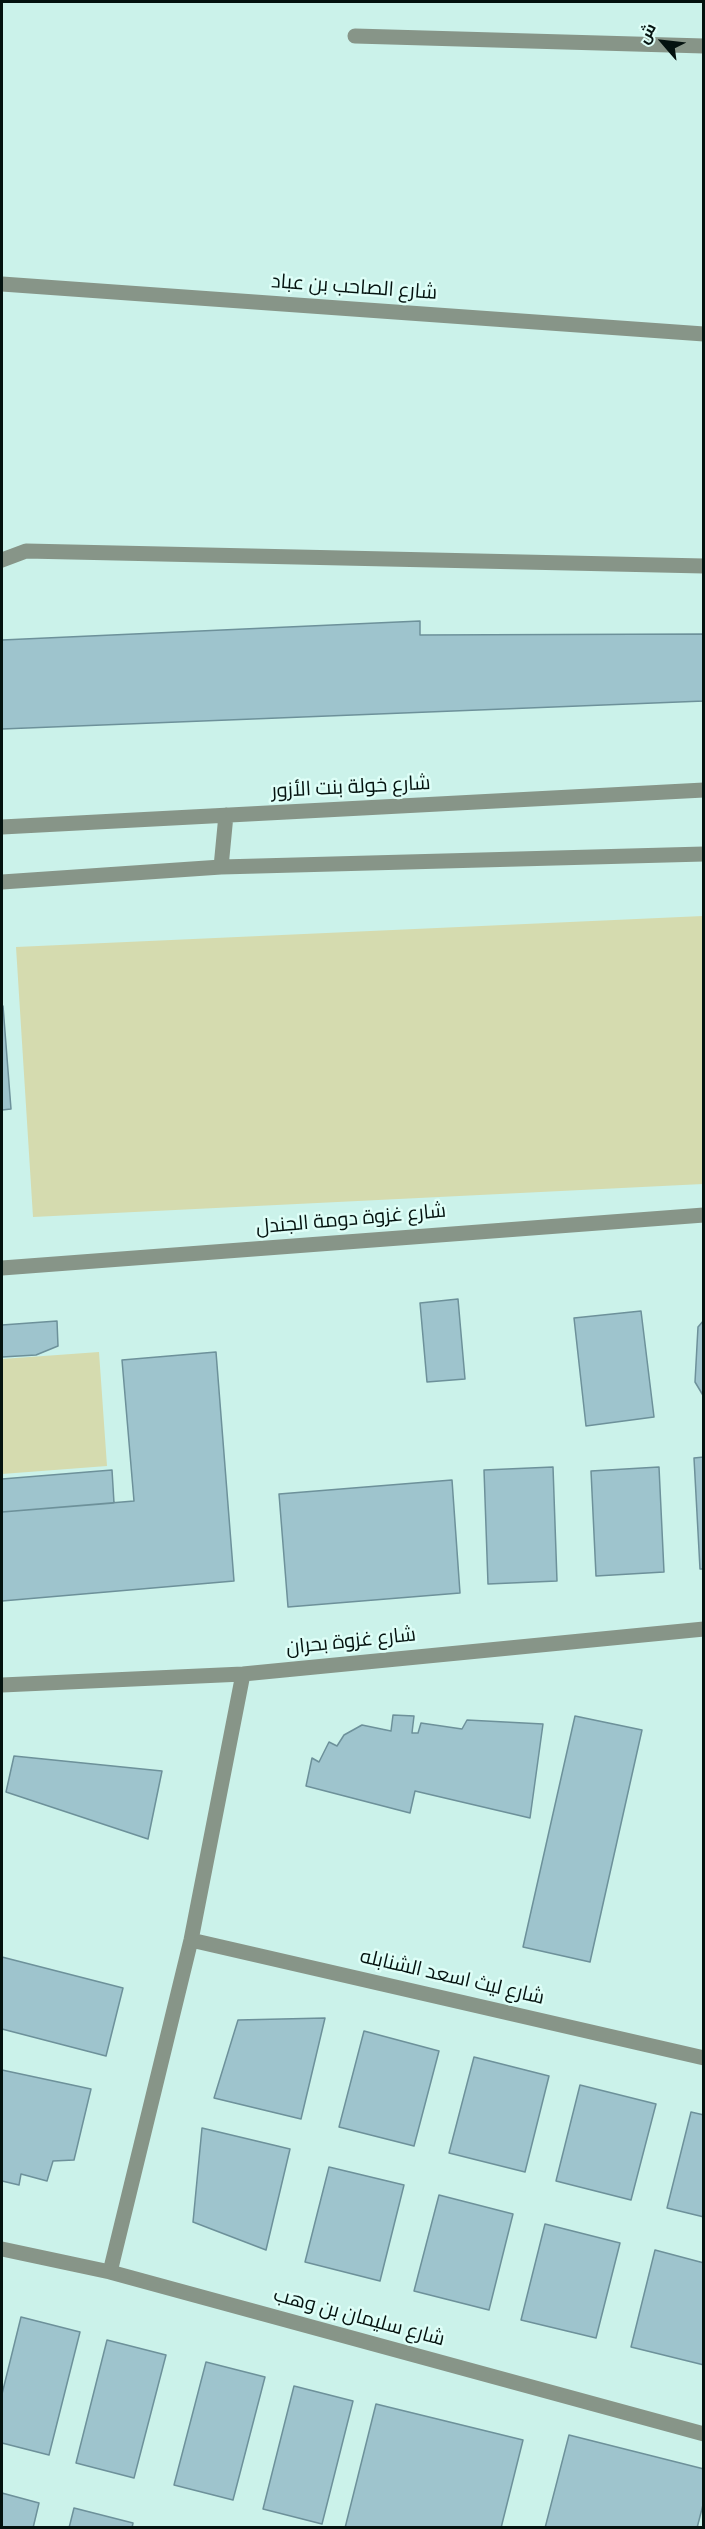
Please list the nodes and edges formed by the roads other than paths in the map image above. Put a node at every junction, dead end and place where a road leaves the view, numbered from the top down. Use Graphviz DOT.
graph roads {
  1 [pos="355,36"];
  2 [pos="704,46"];
  3 [pos="2,284"];
  4 [pos="704,334"];
  5 [pos="2,560"];
  6 [pos="704,566"];
  7 [pos="704,790"];
  8 [pos="226,815"];
  9 [pos="2,827"];
  10 [pos="704,854"];
  11 [pos="221,867"];
  12 [pos="2,882"];
  13 [pos="704,1215"];
  14 [pos="2,1268"];
  15 [pos="704,1629"];
  16 [pos="243,1674"];
  17 [pos="2,1685"];
  18 [pos="191,1940"];
  19 [pos="704,2058"];
  20 [pos="2,2249"];
  21 [pos="110,2272"];
  22 [pos="704,2434"];
  1 -- 2 [label="street"];
  3 -- 4 [label="street, شارع الصاحب بن عباد"];
  5 -- 6 [label="street"];
  7 -- 8 [label="street, شارع خولة بنت الأزور"];
  8 -- 9 [label="street, شارع خولة بنت الأزور"];
  8 -- 11 [label="street"];
  10 -- 11 [label="street"];
  11 -- 12 [label="street"];
  13 -- 14 [label="street, شارع غزوة دومة الجندل"];
  15 -- 16 [label="street, شارع غزوة بحران"];
  16 -- 17 [label="street, شارع غزوة بحران"];
  16 -- 18 [label="street"];
  18 -- 19 [label="street, شارع ليث اسعد الشنابله"];
  18 -- 21 [label="street"];
  20 -- 21 [label="street, شارع سليمان بن وهب"];
  21 -- 22 [label="street, شارع سليمان بن وهب"];
}
